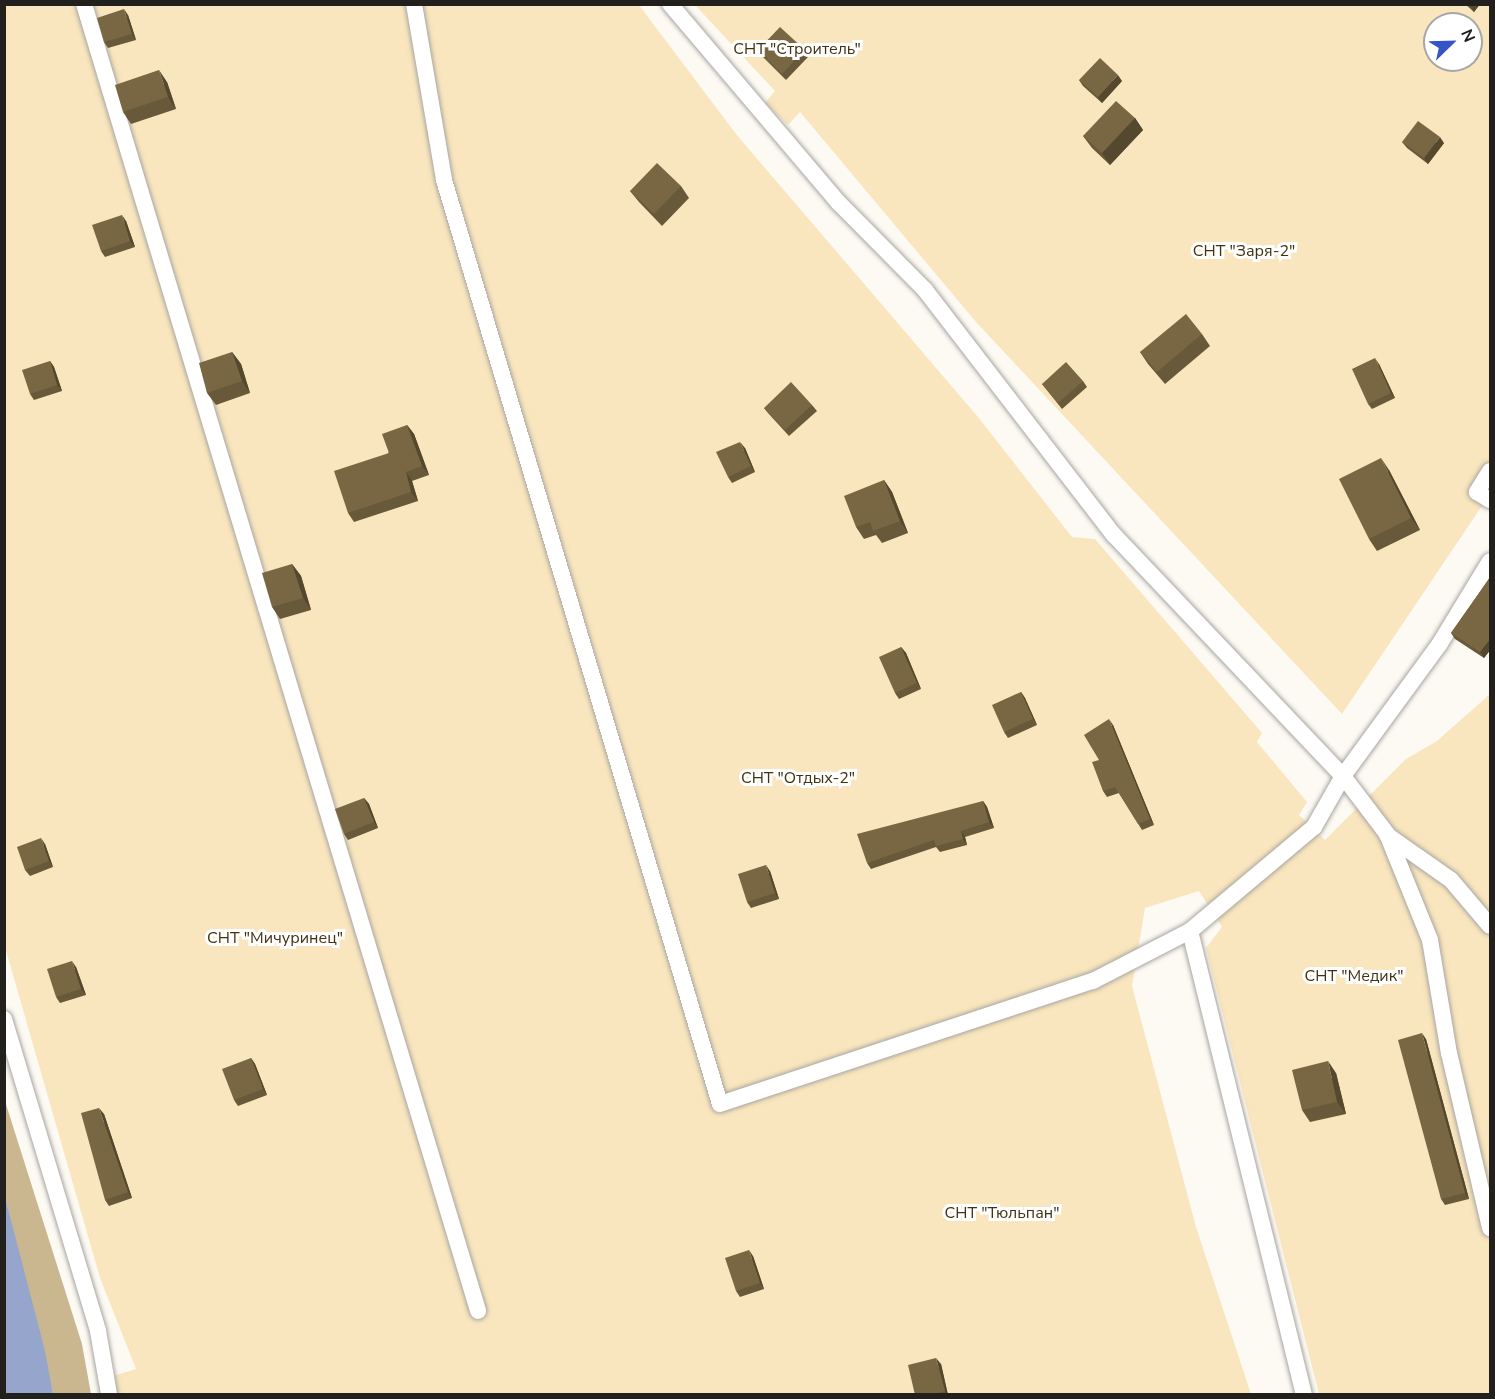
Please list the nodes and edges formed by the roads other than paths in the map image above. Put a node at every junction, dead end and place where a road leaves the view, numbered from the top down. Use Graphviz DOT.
graph roads {
  1 [pos="84,4"];
  2 [pos="414,4"];
  3 [pos="670,4"];
  4 [pos="1491,471"];
  5 [pos="1491,500"];
  6 [pos="1491,561"];
  7 [pos="1343,776"];
  8 [pos="1387,834"];
  9 [pos="1491,926"];
  10 [pos="1190,931"];
  11 [pos="4,1018"];
  12 [pos="1491,1228"];
  13 [pos="478,1311"];
  14 [pos="109,1395"];
  15 [pos="1304,1395"];
  1 -- 13 [label="lane"];
  2 -- 10 [label="lane"];
  3 -- 7 [label="lane"];
  4 -- 5 [label="lane"];
  6 -- 7 [label="lane"];
  7 -- 8 [label="lane"];
  7 -- 10 [label="lane"];
  8 -- 9 [label="lane"];
  8 -- 12 [label="lane"];
  10 -- 15 [label="lane"];
  11 -- 14 [label="lane"];
}
